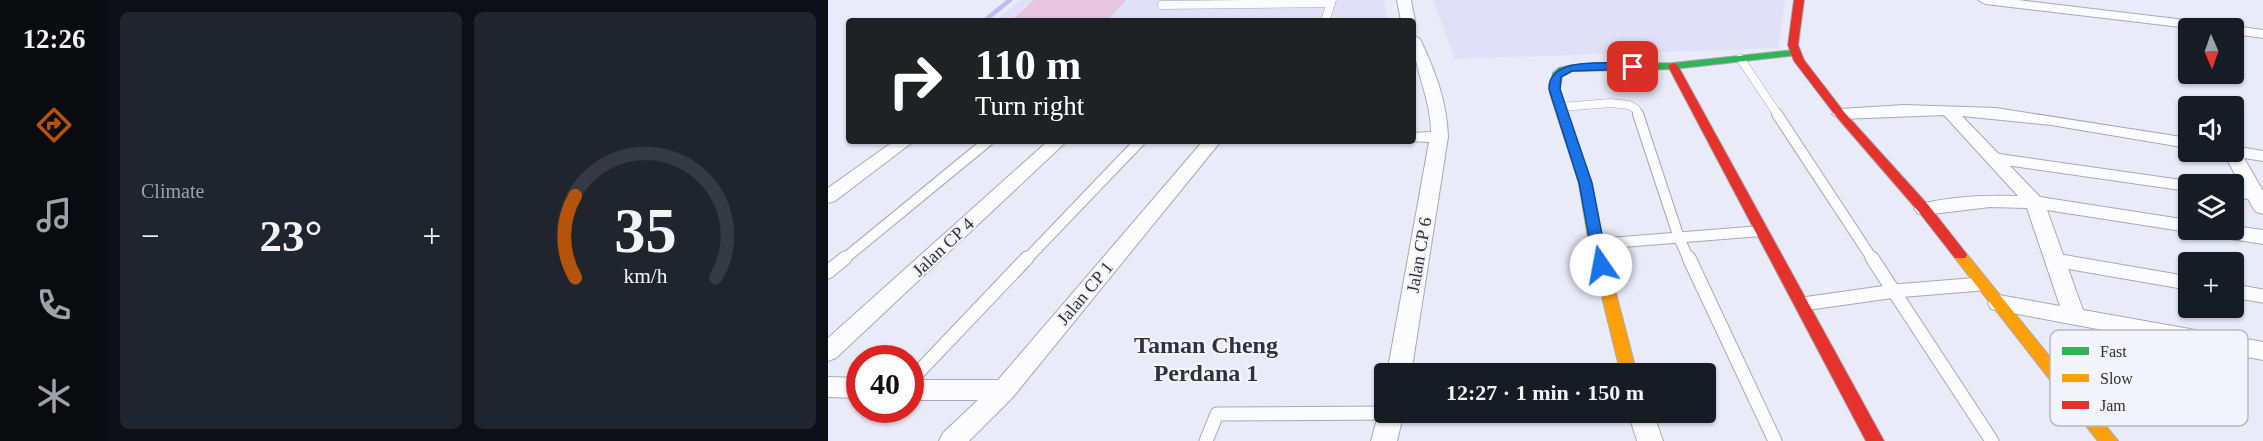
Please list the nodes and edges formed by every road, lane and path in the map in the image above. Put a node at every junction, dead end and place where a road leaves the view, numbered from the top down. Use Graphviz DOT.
graph roads {
  1 [pos="1404,0"];
  2 [pos="1799,0"];
  3 [pos="1985,0"];
  4 [pos="1331,1"];
  5 [pos="1162,5"];
  6 [pos="1326,18"];
  7 [pos="1407,18"];
  8 [pos="2178,23"];
  9 [pos="2244,31"];
  10 [pos="2263,34"];
  11 [pos="1416,46"];
  12 [pos="1794,53"];
  13 [pos="1740,58"];
  14 [pos="1673,66"];
  15 [pos="1561,107"];
  16 [pos="1948,110"];
  17 [pos="1840,114"];
  18 [pos="1439,137"];
  19 [pos="1416,138"];
  20 [pos="2178,142"];
  21 [pos="901,144"];
  22 [pos="984,144"];
  23 [pos="1056,144"];
  24 [pos="1137,144"];
  25 [pos="1209,144"];
  26 [pos="2244,153"];
  27 [pos="2263,156"];
  28 [pos="1992,158"];
  29 [pos="2239,162"];
  30 [pos="2178,185"];
  31 [pos="2244,195"];
  32 [pos="828,197"];
  33 [pos="2261,200"];
  34 [pos="2035,203"];
  35 [pos="1924,209"];
  36 [pos="2178,224"];
  37 [pos="1761,231"];
  38 [pos="2244,234"];
  39 [pos="2263,237"];
  40 [pos="1679,238"];
  41 [pos="1596,244"];
  42 [pos="2055,260"];
  43 [pos="828,272"];
  44 [pos="2178,281"];
  45 [pos="1984,284"];
  46 [pos="1895,291"];
  47 [pos="2244,293"];
  48 [pos="2263,296"];
  49 [pos="1999,303"];
  50 [pos="1802,304"];
  51 [pos="2074,315"];
  52 [pos="2153,330"];
  53 [pos="2248,348"];
  54 [pos="2263,351"];
  55 [pos="828,352"];
  56 [pos="1400,363"];
  57 [pos="1626,363"];
  58 [pos="924,366"];
  59 [pos="2050,367"];
  60 [pos="828,387"];
  61 [pos="846,388"];
  62 [pos="924,390"];
  63 [pos="1004,390"];
  64 [pos="1374,413"];
  65 [pos="1389,423"];
  66 [pos="1644,423"];
  67 [pos="2097,426"];
  68 [pos="952,441"];
  69 [pos="1206,441"];
  70 [pos="1384,441"];
  71 [pos="1650,441"];
  72 [pos="1776,441"];
  73 [pos="1875,441"];
  74 [pos="1992,441"];
  75 [pos="2109,441"];
  1 -- 7 [label="street"];
  2 -- 12 [label="street"];
  3 -- 8 [label="street"];
  4 -- 5 [label="lane"];
  4 -- 6 [label="lane"];
  9 -- 10 [label="street"];
  11 -- 18 [label="street, Jalan CP 6"];
  12 -- 13 [label="street"];
  12 -- 17 [label="street"];
  13 -- 14 [label="street"];
  13 -- 46 [label="lane"];
  14 -- 15 [label="street"];
  14 -- 37 [label="street"];
  15 -- 40 [label="lane"];
  15 -- 41 [label="street"];
  16 -- 17 [label="street"];
  16 -- 20 [label="street"];
  16 -- 28 [label="street"];
  17 -- 35 [label="street"];
  18 -- 19 [label="street"];
  18 -- 56 [label="street, Jalan CP 6"];
  21 -- 32 [label="street"];
  22 -- 43 [label="lane"];
  23 -- 55 [label="street, Jalan CP 4"];
  24 -- 58 [label="lane"];
  25 -- 63 [label="street, Jalan CP 1"];
  26 -- 27 [label="street"];
  28 -- 30 [label="lane"];
  28 -- 34 [label="street"];
  29 -- 33 [label="street"];
  31 -- 33 [label="lane"];
  34 -- 35 [label="street"];
  34 -- 36 [label="street"];
  34 -- 42 [label="street"];
  35 -- 45 [label="street"];
  37 -- 40 [label="lane"];
  37 -- 50 [label="street"];
  38 -- 39 [label="street"];
  40 -- 41 [label="lane"];
  40 -- 72 [label="lane"];
  41 -- 57 [label="street"];
  42 -- 44 [label="lane"];
  42 -- 51 [label="street"];
  45 -- 46 [label="lane"];
  45 -- 49 [label="street"];
  46 -- 50 [label="lane"];
  46 -- 74 [label="lane"];
  47 -- 48 [label="lane"];
  49 -- 51 [label="street"];
  49 -- 59 [label="street"];
  50 -- 73 [label="street"];
  51 -- 52 [label="street"];
  53 -- 54 [label="street"];
  60 -- 61 [label="street"];
  62 -- 63 [label="street"];
  63 -- 68 [label="street, Jalan CP 1"];
  64 -- 69 [label="lane"];
  65 -- 70 [label="street"];
  66 -- 71 [label="street"];
  67 -- 75 [label="street"];
}
